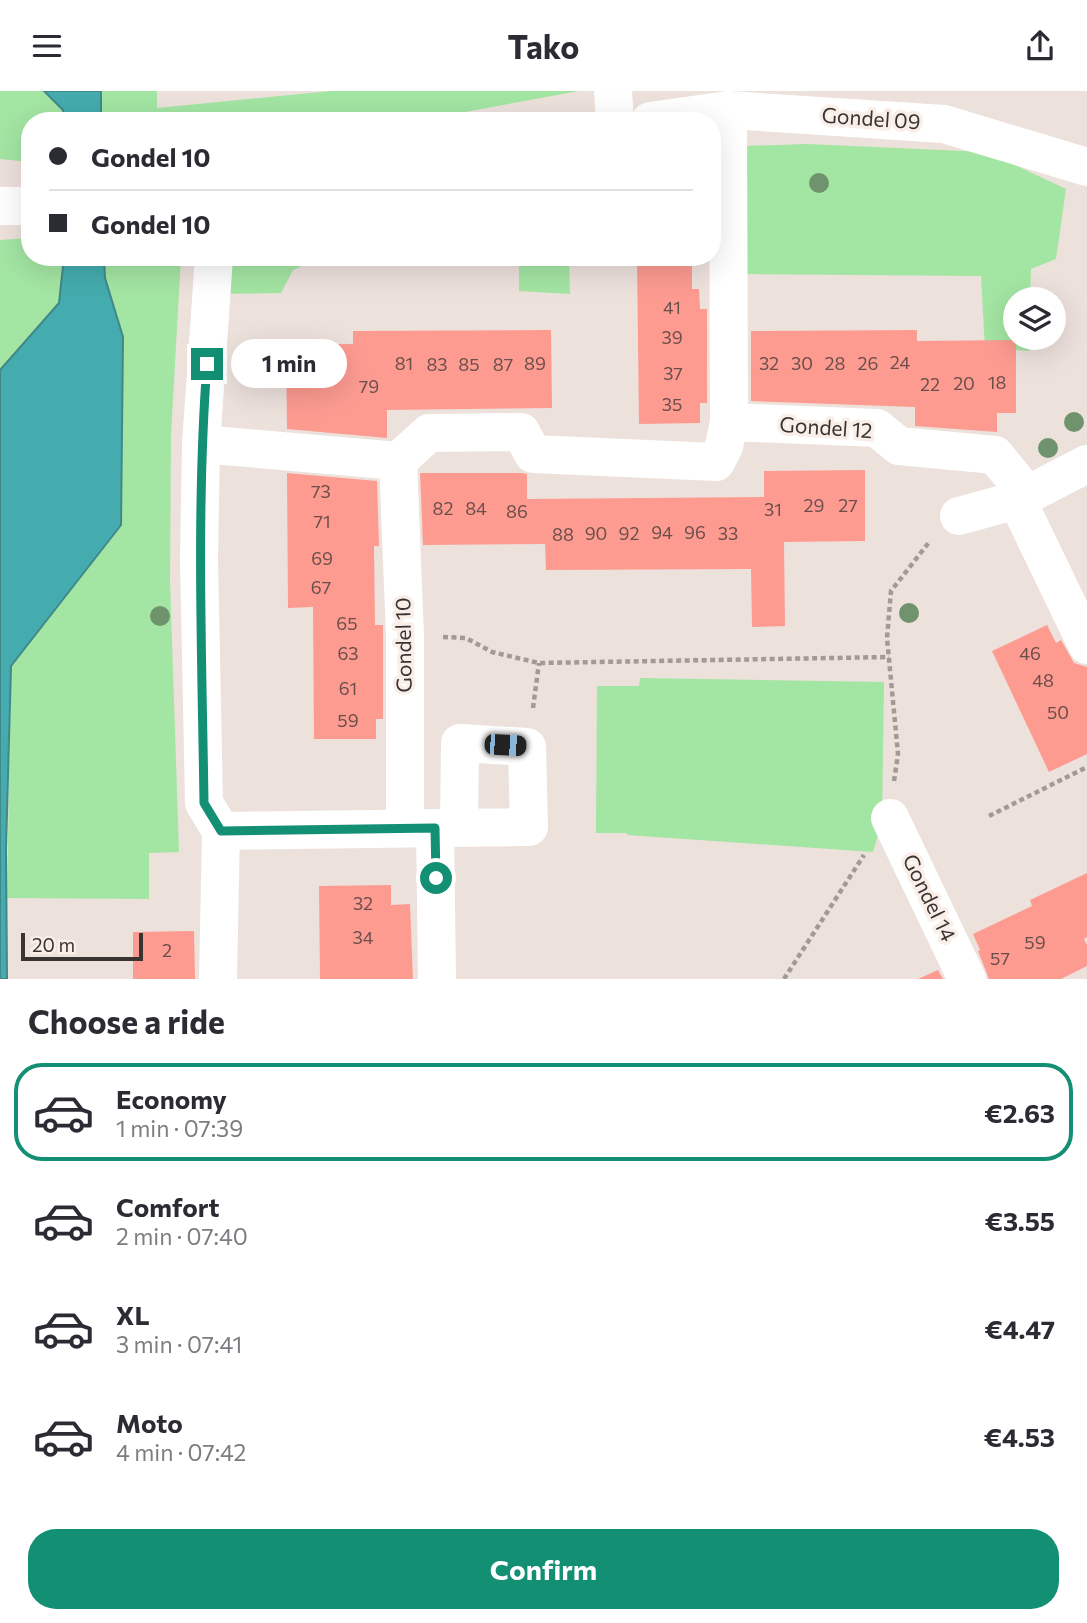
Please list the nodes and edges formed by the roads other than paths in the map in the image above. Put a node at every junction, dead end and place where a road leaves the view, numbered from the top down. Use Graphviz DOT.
graph roads {
  1 [pos="613,91"];
  2 [pos="944,108"];
  3 [pos="728,110"];
  4 [pos="614,112"];
  5 [pos="714,112"];
  6 [pos="1087,167"];
  7 [pos="0,206"];
  8 [pos="21,206"];
  9 [pos="214,266"];
  10 [pos="729,422"];
  11 [pos="201,444"];
  12 [pos="398,461"];
  13 [pos="1087,464"];
  14 [pos="1022,496"];
  15 [pos="960,516"];
  16 [pos="1087,645"];
  17 [pos="890,818"];
  18 [pos="433,828"];
  19 [pos="221,831"];
  20 [pos="218,979"];
  21 [pos="438,979"];
  22 [pos="967,979"];
  1 -- 4 [label="street"];
  2 -- 3 [label="street, Gondel 09"];
  2 -- 6 [label="street, Gondel 09"];
  3 -- 5 [label="street, Gondel 09"];
  3 -- 10 [label="street"];
  7 -- 8 [label="street"];
  9 -- 11 [label="street"];
  10 -- 12 [label="street"];
  10 -- 14 [label="street, Gondel 12"];
  11 -- 12 [label="street"];
  11 -- 19 [label="street"];
  12 -- 18 [label="street, Gondel 10"];
  13 -- 14 [label="street"];
  14 -- 15 [label="street"];
  14 -- 16 [label="street, Gondel 12"];
  17 -- 22 [label="street, Gondel 14"];
  18 -- 19 [label="street"];
  18 -- 21 [label="street, Gondel 10"];
  19 -- 20 [label="street"];
}
